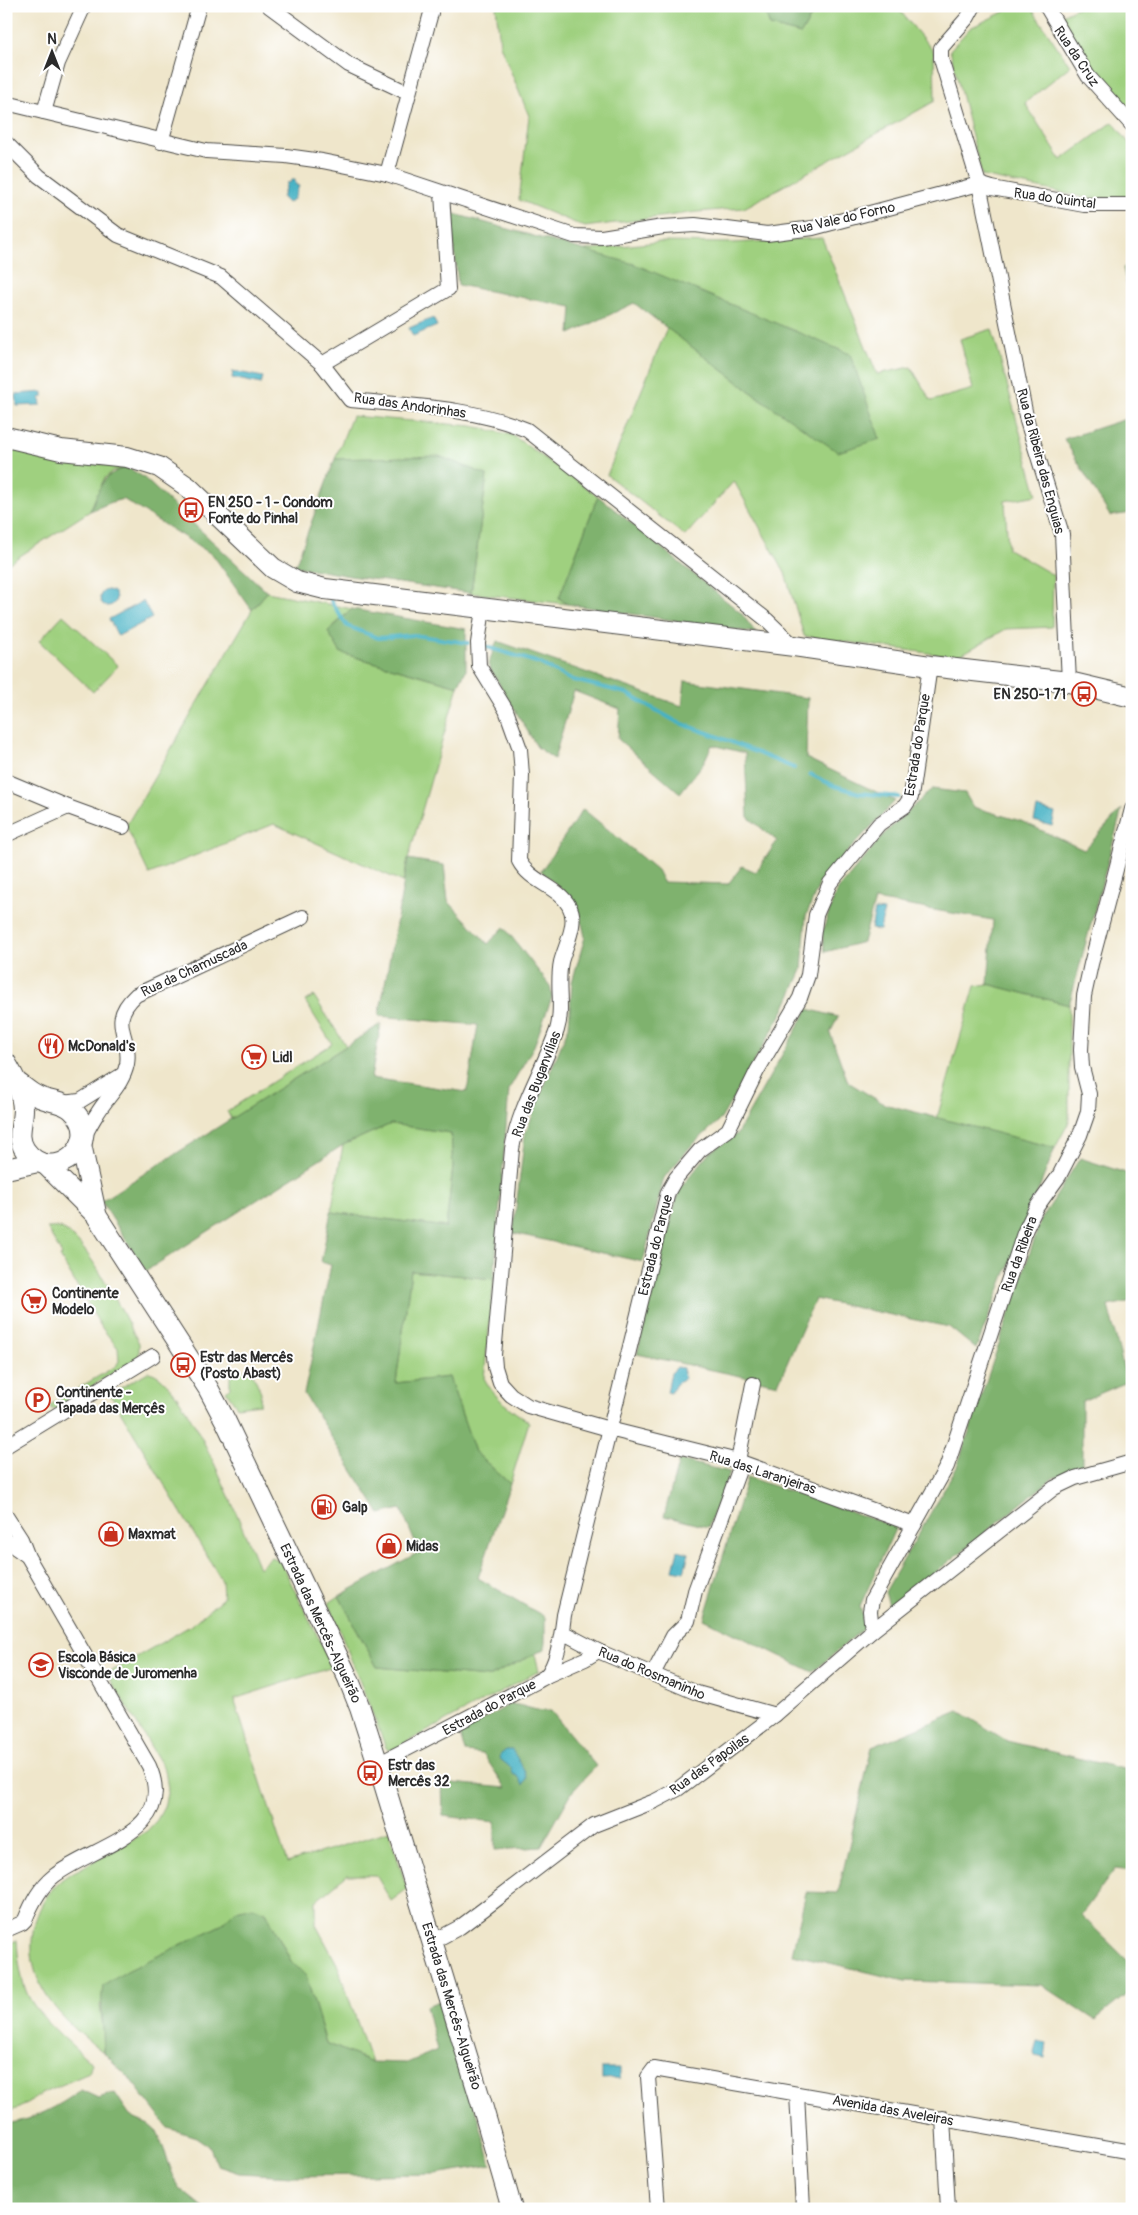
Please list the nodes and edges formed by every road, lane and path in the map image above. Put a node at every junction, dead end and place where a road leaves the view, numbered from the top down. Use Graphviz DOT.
graph roads {
  1 [pos="84,6"];
  2 [pos="199,6"];
  3 [pos="269,6"];
  4 [pos="431,6"];
  5 [pos="974,6"];
  6 [pos="1046,6"];
  7 [pos="408,93"];
  8 [pos="6,103"];
  9 [pos="44,112"];
  10 [pos="1132,126"];
  11 [pos="161,142"];
  12 [pos="6,144"];
  13 [pos="388,174"];
  14 [pos="979,184"];
  15 [pos="442,193"];
  16 [pos="1132,205"];
  17 [pos="322,364"];
  18 [pos="6,437"];
  19 [pos="483,609"];
  20 [pos="794,646"];
  21 [pos="930,666"];
  22 [pos="1069,682"];
  23 [pos="1132,697"];
  24 [pos="6,781"];
  25 [pos="68,807"];
  26 [pos="1132,809"];
  27 [pos="123,827"];
  28 [pos="6,835"];
  29 [pos="303,917"];
  30 [pos="6,1063"];
  31 [pos="123,1075"];
  32 [pos="18,1083"];
  33 [pos="57,1103"];
  34 [pos="22,1124"];
  35 [pos="82,1141"];
  36 [pos="6,1143"];
  37 [pos="42,1163"];
  38 [pos="6,1169"];
  39 [pos="96,1215"];
  40 [pos="154,1356"];
  41 [pos="753,1384"];
  42 [pos="609,1429"];
  43 [pos="6,1446"];
  44 [pos="740,1461"];
  45 [pos="1132,1462"];
  46 [pos="6,1516"];
  47 [pos="914,1525"];
  48 [pos="6,1541"];
  49 [pos="28,1557"];
  50 [pos="872,1631"];
  51 [pos="562,1632"];
  52 [pos="598,1650"];
  53 [pos="653,1674"];
  54 [pos="546,1676"];
  55 [pos="775,1715"];
  56 [pos="378,1764"];
  57 [pos="6,1930"];
  58 [pos="432,1942"];
  59 [pos="797,2094"];
  60 [pos="943,2118"];
  61 [pos="1132,2152"];
  62 [pos="512,2209"];
  63 [pos="658,2209"];
  64 [pos="803,2209"];
  65 [pos="948,2209"];
  1 -- 9 [label="street"];
  2 -- 11 [label="street"];
  3 -- 7 [label="street"];
  4 -- 7 [label="street"];
  5 -- 14 [label="street, Rua da Ribeira das Enguias"];
  6 -- 10 [label="street, Rua da Cruz"];
  7 -- 13 [label="street"];
  8 -- 9 [label="street, Rua Vale do Forno"];
  9 -- 11 [label="street, Rua Vale do Forno"];
  11 -- 13 [label="street, Rua Vale do Forno"];
  12 -- 17 [label="street, Rua das Andorinhas"];
  13 -- 15 [label="street, Rua Vale do Forno"];
  14 -- 15 [label="street, Rua Vale do Forno"];
  14 -- 16 [label="street, Rua do Quintal"];
  14 -- 22 [label="street, Rua da Ribeira das Enguias"];
  15 -- 17 [label="street"];
  17 -- 20 [label="street, Rua das Andorinhas"];
  18 -- 19 [label="street"];
  19 -- 20 [label="street"];
  19 -- 42 [label="street, Rua das Buganvílias"];
  20 -- 21 [label="street"];
  21 -- 22 [label="street"];
  21 -- 42 [label="street, Estrada do Parque"];
  22 -- 23 [label="street"];
  24 -- 25 [label="street"];
  25 -- 27 [label="street"];
  25 -- 28 [label="street"];
  26 -- 47 [label="street, Rua da Ribeira"];
  29 -- 31 [label="street, Rua da Chamuscada"];
  30 -- 32 [label="street, Estrada das Mercês-Algueirão"];
  31 -- 33 [label="street"];
  31 -- 35 [label="street, Rua da Chamuscada"];
  32 -- 33 [label="street, Estrada das Mercês-Algueirão"];
  32 -- 34 [label="street, Estrada das Mercês-Algueirão"];
  33 -- 34 [label="street"];
  33 -- 35 [label="street, Estrada das Mercês-Algueirão"];
  34 -- 36 [label="street"];
  34 -- 37 [label="street, Estrada das Mercês-Algueirão"];
  35 -- 37 [label="street"];
  35 -- 39 [label="street, Estrada das Mercês-Algueirão"];
  37 -- 38 [label="street"];
  37 -- 39 [label="street, Estrada das Mercês-Algueirão"];
  39 -- 56 [label="street, Estrada das Mercês-Algueirão"];
  40 -- 43 [label="street"];
  41 -- 44 [label="street"];
  42 -- 44 [label="street, Rua das Laranjeiras"];
  42 -- 51 [label="street, Estrada do Parque"];
  44 -- 47 [label="street, Rua das Laranjeiras"];
  44 -- 53 [label="street"];
  45 -- 50 [label="street, Rua das Papoilas"];
  46 -- 49 [label="street"];
  47 -- 50 [label="street, Rua da Ribeira"];
  48 -- 49 [label="street"];
  49 -- 57 [label="street"];
  50 -- 55 [label="street, Rua das Papoilas"];
  51 -- 52 [label="street, Rua do Rosmaninho"];
  51 -- 54 [label="street, Estrada do Parque"];
  52 -- 53 [label="street, Rua do Rosmaninho"];
  52 -- 54 [label="street"];
  53 -- 55 [label="street, Rua do Rosmaninho"];
  54 -- 56 [label="street, Estrada do Parque"];
  55 -- 58 [label="street, Rua das Papoilas"];
  56 -- 58 [label="street, Estrada das Mercês-Algueirão"];
  58 -- 62 [label="street, Estrada das Mercês-Algueirão"];
  59 -- 60 [label="street, Avenida das Aveleiras"];
  59 -- 63 [label="street, Avenida das Aveleiras"];
  59 -- 64 [label="street"];
  60 -- 61 [label="street, Avenida das Aveleiras"];
  60 -- 65 [label="street"];
}
